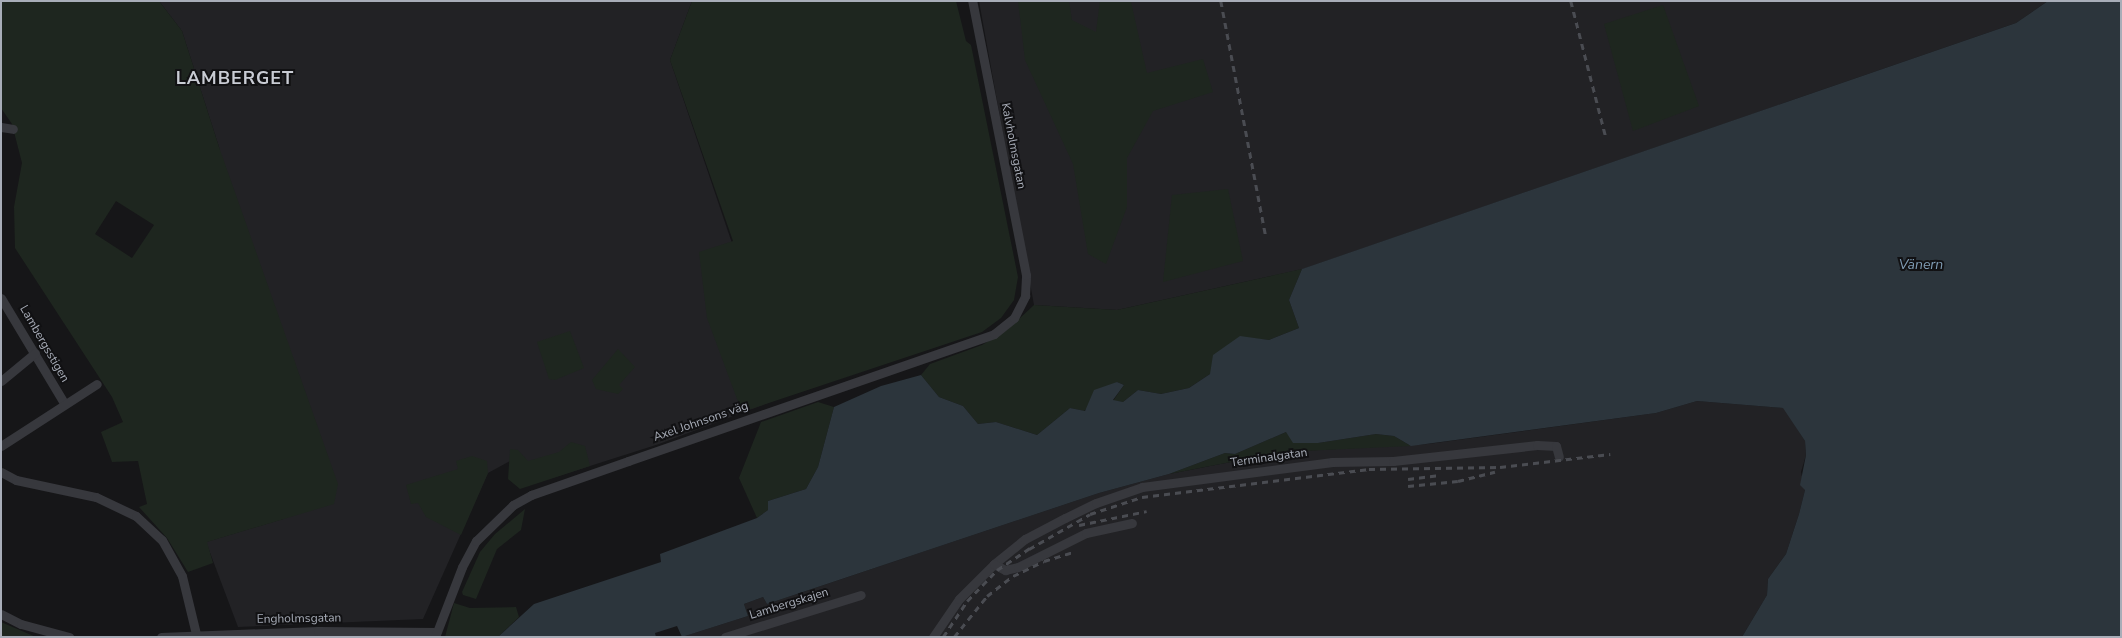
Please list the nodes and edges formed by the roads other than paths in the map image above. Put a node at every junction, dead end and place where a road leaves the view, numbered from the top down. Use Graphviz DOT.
graph roads {
  1 [pos="972,1"];
  2 [pos="1,127"];
  3 [pos="13,129"];
  4 [pos="1025,296"];
  5 [pos="2,297"];
  6 [pos="35,353"];
  7 [pos="1,381"];
  8 [pos="97,384"];
  9 [pos="64,403"];
  10 [pos="1,446"];
  11 [pos="1560,457"];
  12 [pos="1,472"];
  13 [pos="1132,523"];
  14 [pos="994,564"];
  15 [pos="862,595"];
  16 [pos="1,614"];
  17 [pos="196,634"];
  18 [pos="436,634"];
  19 [pos="69,637"];
  20 [pos="161,637"];
  21 [pos="725,637"];
  22 [pos="933,637"];
  1 -- 4 [label="street, Kalvholmsgatan"];
  2 -- 3 [label="street"];
  4 -- 18 [label="street, Axel Johnsons väg"];
  5 -- 6 [label="street, Lambergsstigen"];
  6 -- 7 [label="street"];
  6 -- 9 [label="street, Lambergsstigen"];
  8 -- 9 [label="street"];
  9 -- 10 [label="street"];
  11 -- 14 [label="street, Terminalgatan"];
  12 -- 17 [label="street"];
  13 -- 14 [label="street"];
  14 -- 22 [label="street"];
  15 -- 21 [label="street, Lambergskajen"];
  16 -- 19 [label="street"];
  17 -- 18 [label="street, Engholmsgatan"];
  17 -- 20 [label="street, Engholmsgatan"];
}
